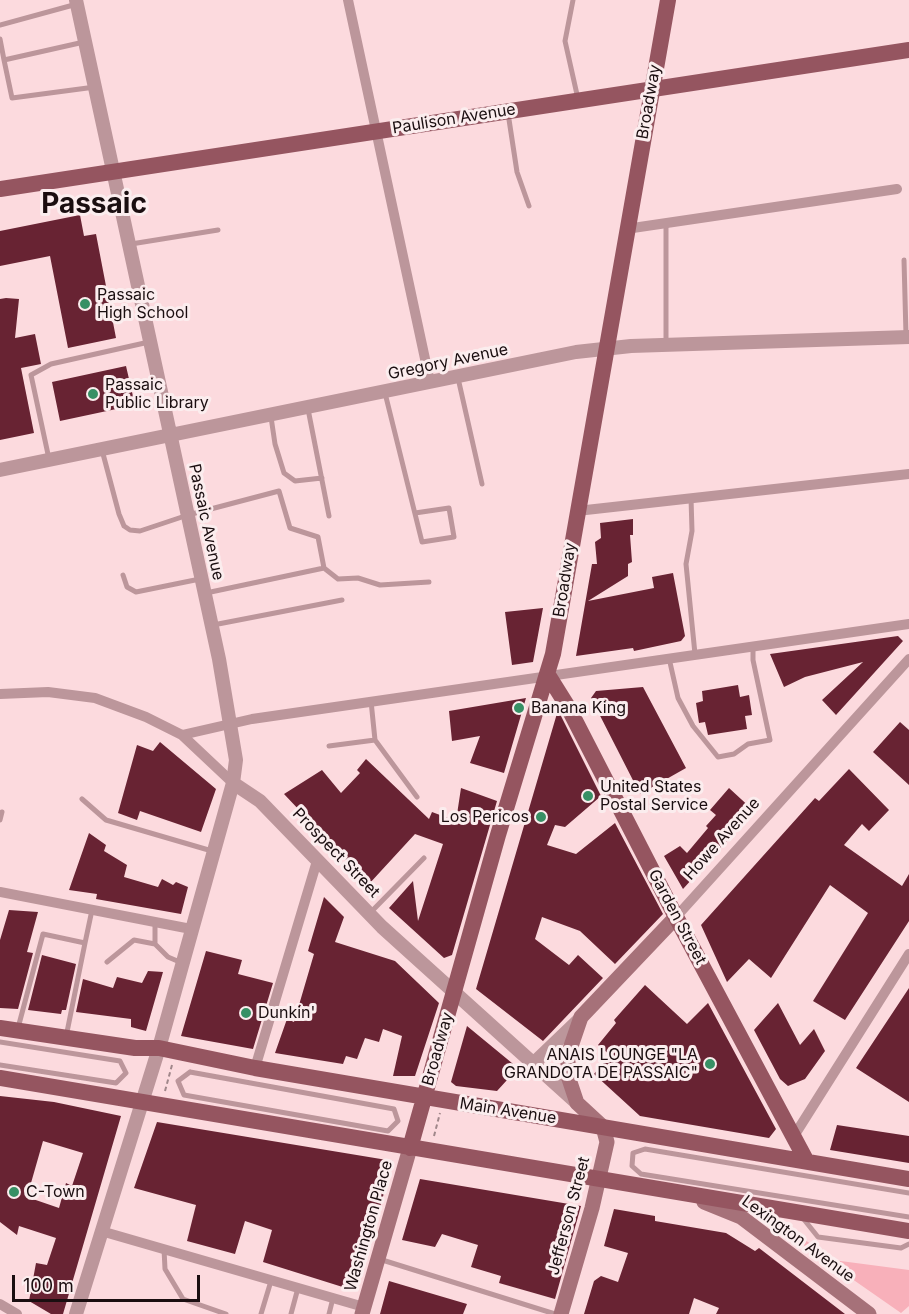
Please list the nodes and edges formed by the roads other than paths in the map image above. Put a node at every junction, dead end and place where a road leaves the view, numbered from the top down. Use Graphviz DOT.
graph roads {
  1 [pos="348,0"];
  2 [pos="573,0"];
  3 [pos="668,0"];
  4 [pos="77,2"];
  5 [pos="0,25"];
  6 [pos="0,39"];
  7 [pos="86,42"];
  8 [pos="909,50"];
  9 [pos="4,60"];
  10 [pos="95,87"];
  11 [pos="651,89"];
  12 [pos="578,100"];
  13 [pos="508,111"];
  14 [pos="376,131"];
  15 [pos="114,172"];
  16 [pos="0,189"];
  17 [pos="897,189"];
  18 [pos="529,206"];
  19 [pos="666,223"];
  20 [pos="626,229"];
  21 [pos="218,230"];
  22 [pos="130,244"];
  23 [pos="904,260"];
  24 [pos="907,337"];
  25 [pos="151,342"];
  26 [pos="666,345"];
  27 [pos="607,349"];
  28 [pos="458,376"];
  29 [pos="430,382"];
  30 [pos="384,392"];
  31 [pos="308,407"];
  32 [pos="270,415"];
  33 [pos="171,436"];
  34 [pos="102,450"];
  35 [pos="49,460"];
  36 [pos="0,470"];
  37 [pos="909,474"];
  38 [pos="322,478"];
  39 [pos="482,484"];
  40 [pos="691,498"];
  41 [pos="577,511"];
  42 [pos="415,513"];
  43 [pos="188,515"];
  44 [pos="329,516"];
  45 [pos="324,568"];
  46 [pos="123,575"];
  47 [pos="202,578"];
  48 [pos="429,582"];
  49 [pos="205,594"];
  50 [pos="342,600"];
  51 [pos="909,624"];
  52 [pos="211,625"];
  53 [pos="753,646"];
  54 [pos="695,654"];
  55 [pos="669,658"];
  56 [pos="909,659"];
  57 [pos="548,675"];
  58 [pos="0,694"];
  59 [pos="371,701"];
  60 [pos="232,724"];
  61 [pos="182,735"];
  62 [pos="375,740"];
  63 [pos="329,746"];
  64 [pos="233,783"];
  65 [pos="417,796"];
  66 [pos="82,799"];
  67 [pos="2,812"];
  68 [pos="0,820"];
  69 [pos="214,851"];
  70 [pos="424,858"];
  71 [pos="317,861"];
  72 [pos="0,892"];
  73 [pos="92,910"];
  74 [pos="369,914"];
  75 [pos="676,917"];
  76 [pos="155,922"];
  77 [pos="191,929"];
  78 [pos="85,943"];
  79 [pos="155,944"];
  80 [pos="909,954"];
  81 [pos="106,962"];
  82 [pos="182,963"];
  83 [pos="454,992"];
  84 [pos="581,1017"];
  85 [pos="8,1029"];
  86 [pos="66,1038"];
  87 [pos="0,1042"];
  88 [pos="159,1048"];
  89 [pos="112,1052"];
  90 [pos="533,1064"];
  91 [pos="0,1065"];
  92 [pos="203,1066"];
  93 [pos="255,1068"];
  94 [pos="0,1078"];
  95 [pos="102,1088"];
  96 [pos="380,1089"];
  97 [pos="424,1097"];
  98 [pos="142,1102"];
  99 [pos="577,1103"];
  100 [pos="195,1104"];
  101 [pos="376,1106"];
  102 [pos="603,1126"];
  103 [pos="371,1135"];
  104 [pos="794,1136"];
  105 [pos="657,1143"];
  106 [pos="410,1148"];
  107 [pos="805,1167"];
  108 [pos="909,1179"];
  109 [pos="599,1180"];
  110 [pos="649,1182"];
  111 [pos="667,1190"];
  112 [pos="909,1193"];
  113 [pos="797,1211"];
  114 [pos="842,1213"];
  115 [pos="909,1217"];
  116 [pos="101,1231"];
  117 [pos="909,1231"];
  118 [pos="909,1244"];
  119 [pos="164,1249"];
  120 [pos="378,1258"];
  121 [pos="272,1280"];
  122 [pos="298,1288"];
  123 [pos="333,1298"];
  124 [pos="0,1304"];
  125 [pos="363,1311"];
  126 [pos="16,1314"];
  127 [pos="76,1314"];
  128 [pos="226,1314"];
  129 [pos="261,1314"];
  130 [pos="291,1314"];
  131 [pos="329,1314"];
  132 [pos="555,1314"];
  133 [pos="561,1314"];
  134 [pos="869,1314"];
  1 -- 14 [label="street"];
  2 -- 12 [label="lane"];
  3 -- 11 [label="main road, Broadway"];
  4 -- 5 [label="lane"];
  4 -- 7 [label="street, Passaic Avenue"];
  6 -- 9 [label="lane"];
  7 -- 9 [label="lane"];
  7 -- 10 [label="street, Passaic Avenue"];
  8 -- 11 [label="main road, Paulison Avenue"];
  9 -- 10 [label="lane"];
  10 -- 15 [label="street, Passaic Avenue"];
  11 -- 12 [label="main road, Paulison Avenue"];
  11 -- 20 [label="main road, Broadway"];
  12 -- 13 [label="main road, Paulison Avenue"];
  13 -- 14 [label="main road, Paulison Avenue"];
  13 -- 18 [label="lane"];
  14 -- 15 [label="main road, Paulison Avenue"];
  14 -- 29 [label="street"];
  15 -- 16 [label="main road, Paulison Avenue"];
  15 -- 22 [label="street, Passaic Avenue"];
  17 -- 19 [label="street"];
  19 -- 20 [label="street"];
  19 -- 26 [label="lane"];
  20 -- 27 [label="main road, Broadway"];
  21 -- 22 [label="lane"];
  22 -- 25 [label="street, Passaic Avenue"];
  23 -- 24 [label="lane"];
  24 -- 26 [label="street, Gregory Avenue"];
  25 -- 33 [label="street, Passaic Avenue"];
  25 -- 35 [label="lane"];
  26 -- 27 [label="street, Gregory Avenue"];
  27 -- 28 [label="street, Gregory Avenue"];
  27 -- 41 [label="main road, Broadway"];
  28 -- 29 [label="street, Gregory Avenue"];
  28 -- 39 [label="lane"];
  29 -- 30 [label="street, Gregory Avenue"];
  30 -- 31 [label="street, Gregory Avenue"];
  30 -- 42 [label="lane"];
  31 -- 32 [label="street, Gregory Avenue"];
  31 -- 38 [label="lane"];
  32 -- 33 [label="street, Gregory Avenue"];
  32 -- 38 [label="lane"];
  33 -- 34 [label="street, Gregory Avenue"];
  33 -- 43 [label="street, Passaic Avenue"];
  34 -- 35 [label="street, Gregory Avenue"];
  34 -- 43 [label="lane"];
  35 -- 36 [label="street, Gregory Avenue"];
  37 -- 40 [label="street"];
  38 -- 44 [label="lane"];
  40 -- 41 [label="street"];
  40 -- 54 [label="lane"];
  41 -- 57 [label="main road, Broadway"];
  42 -- 42 [label="lane"];
  43 -- 45 [label="lane"];
  43 -- 47 [label="street, Passaic Avenue"];
  45 -- 48 [label="lane"];
  45 -- 49 [label="lane"];
  46 -- 47 [label="lane"];
  47 -- 49 [label="street, Passaic Avenue"];
  49 -- 52 [label="street, Passaic Avenue"];
  50 -- 52 [label="lane"];
  51 -- 53 [label="street"];
  52 -- 60 [label="street, Passaic Avenue"];
  53 -- 54 [label="street"];
  53 -- 55 [label="lane"];
  54 -- 55 [label="street"];
  55 -- 57 [label="street"];
  56 -- 75 [label="street, Howe Avenue"];
  57 -- 59 [label="street"];
  57 -- 75 [label="main road, Garden Street"];
  57 -- 83 [label="main road, Broadway"];
  58 -- 61 [label="street, Prospect Street"];
  59 -- 60 [label="street"];
  59 -- 62 [label="lane"];
  60 -- 61 [label="street"];
  60 -- 64 [label="street, Passaic Avenue"];
  61 -- 64 [label="street, Prospect Street"];
  62 -- 63 [label="lane"];
  62 -- 65 [label="lane"];
  64 -- 69 [label="street, Passaic Avenue"];
  64 -- 71 [label="street, Prospect Street"];
  66 -- 69 [label="lane"];
  67 -- 68 [label="lane"];
  69 -- 77 [label="street, Passaic Avenue"];
  70 -- 74 [label="lane"];
  71 -- 74 [label="street, Prospect Street"];
  71 -- 93 [label="street"];
  72 -- 73 [label="street"];
  73 -- 76 [label="street"];
  73 -- 78 [label="lane"];
  74 -- 83 [label="street, Prospect Street"];
  75 -- 84 [label="main road, Howe Avenue"];
  75 -- 104 [label="main road, Garden Street"];
  76 -- 77 [label="street"];
  76 -- 79 [label="lane"];
  77 -- 82 [label="street, Passaic Avenue"];
  78 -- 85 [label="lane"];
  78 -- 86 [label="lane"];
  79 -- 81 [label="lane"];
  79 -- 82 [label="lane"];
  80 -- 104 [label="street"];
  82 -- 88 [label="street, Passaic Avenue"];
  83 -- 90 [label="street, Prospect Street"];
  83 -- 97 [label="main road, Broadway"];
  84 -- 90 [label="street, Howe Avenue"];
  84 -- 99 [label="main road"];
  85 -- 86 [label="main road, Main Avenue"];
  86 -- 89 [label="main road, Main Avenue"];
  87 -- 89 [label="lane"];
  88 -- 89 [label="main road, Main Avenue"];
  88 -- 92 [label="main road, Main Avenue"];
  88 -- 98 [label="street, Passaic Avenue"];
  89 -- 95 [label="lane"];
  90 -- 99 [label="street, Prospect Street"];
  91 -- 95 [label="lane"];
  92 -- 93 [label="main road, Main Avenue"];
  92 -- 100 [label="lane"];
  92 -- 101 [label="lane"];
  93 -- 96 [label="main road, Main Avenue"];
  94 -- 95 [label="main road"];
  95 -- 98 [label="main road"];
  96 -- 97 [label="main road, Main Avenue"];
  96 -- 101 [label="lane"];
  97 -- 102 [label="main road, Main Avenue"];
  97 -- 106 [label="main road, Broadway"];
  98 -- 100 [label="main road"];
  98 -- 116 [label="street, Passaic Avenue"];
  99 -- 102 [label="main road, Prospect Street"];
  100 -- 103 [label="main road"];
  101 -- 103 [label="lane"];
  102 -- 105 [label="main road, Main Avenue"];
  102 -- 109 [label="main road, Jefferson Street"];
  103 -- 106 [label="main road"];
  104 -- 107 [label="main road, Garden Street"];
  105 -- 107 [label="main road, Main Avenue"];
  105 -- 110 [label="lane"];
  106 -- 109 [label="main road"];
  106 -- 120 [label="main road, Washington Place"];
  107 -- 108 [label="main road, Main Avenue"];
  107 -- 112 [label="lane"];
  109 -- 110 [label="main road"];
  109 -- 133 [label="main road, Jefferson Street"];
  110 -- 111 [label="main road"];
  110 -- 114 [label="lane"];
  111 -- 113 [label="main road"];
  111 -- 134 [label="main road, Lexington Avenue"];
  113 -- 114 [label="main road"];
  113 -- 118 [label="lane"];
  114 -- 115 [label="lane"];
  114 -- 117 [label="main road"];
  116 -- 119 [label="street"];
  116 -- 127 [label="street, Passaic Avenue"];
  119 -- 121 [label="street"];
  119 -- 128 [label="lane"];
  120 -- 125 [label="main road, Washington Place"];
  120 -- 132 [label="lane"];
  121 -- 122 [label="street"];
  121 -- 129 [label="lane"];
  122 -- 123 [label="street"];
  122 -- 130 [label="lane"];
  123 -- 125 [label="street"];
  123 -- 131 [label="lane"];
  124 -- 126 [label="street"];
}
